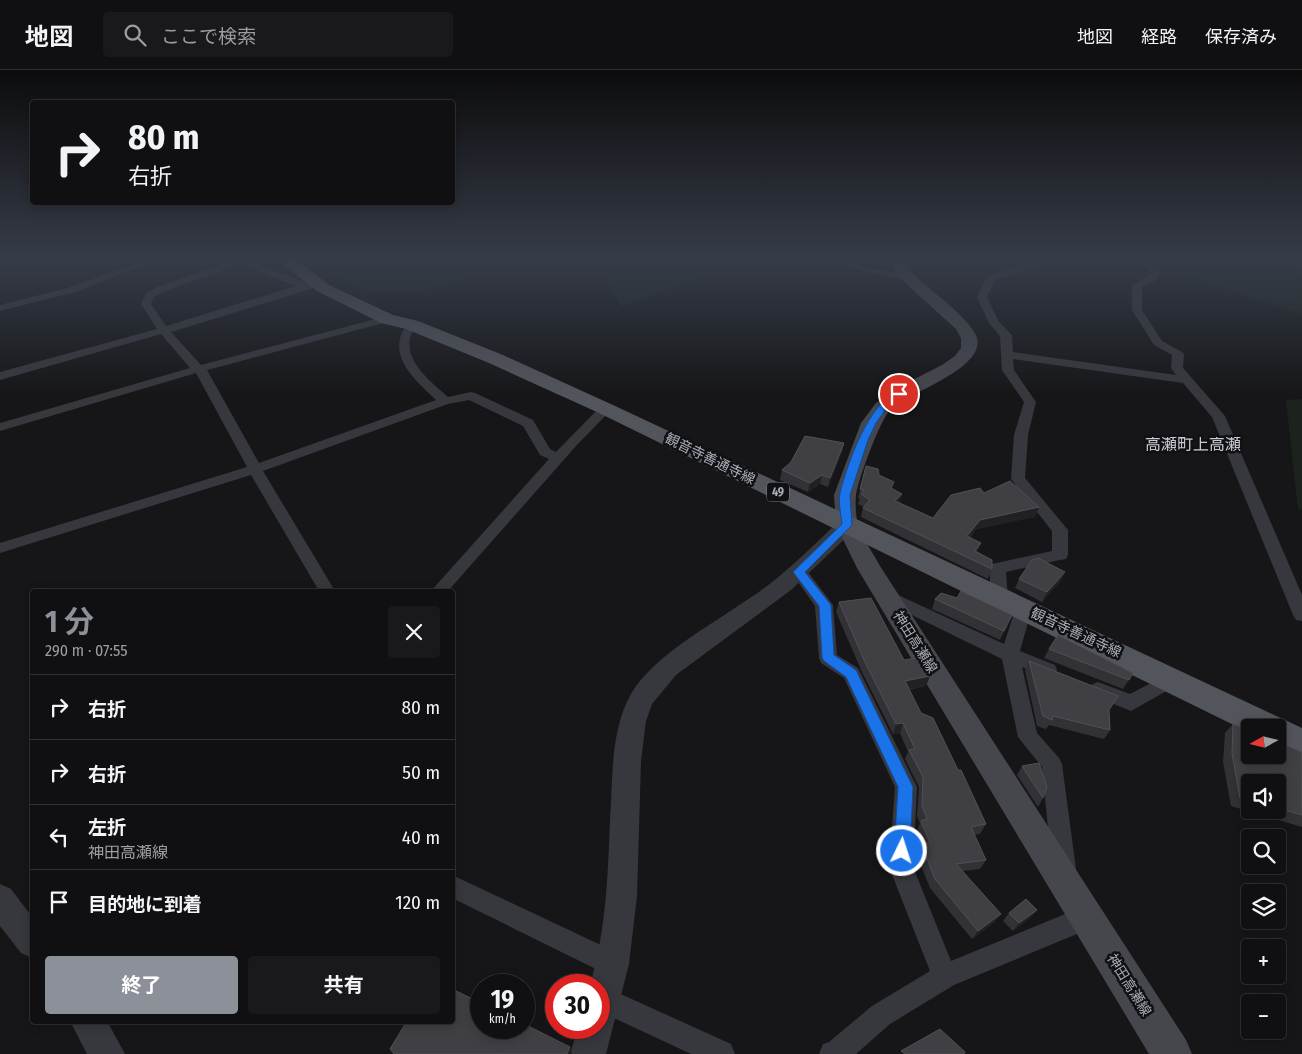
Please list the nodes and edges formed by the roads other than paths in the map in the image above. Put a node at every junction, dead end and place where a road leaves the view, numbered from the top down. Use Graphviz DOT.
graph roads {
  1 [pos="16,304"];
  2 [pos="146,304"];
  3 [pos="250,304"];
  4 [pos="354,304"];
  5 [pos="941,304"];
  6 [pos="985,304"];
  7 [pos="1138,304"];
  8 [pos="0,308"];
  9 [pos="387,319"];
  10 [pos="412,325"];
  11 [pos="165,330"];
  12 [pos="1007,355"];
  13 [pos="198,369"];
  14 [pos="0,376"];
  15 [pos="1187,380"];
  16 [pos="445,401"];
  17 [pos="606,409"];
  18 [pos="0,427"];
  19 [pos="558,458"];
  20 [pos="255,469"];
  21 [pos="847,525"];
  22 [pos="0,548"];
  23 [pos="799,572"];
  24 [pos="326,589"];
  25 [pos="441,589"];
  26 [pos="885,595"];
  27 [pos="999,597"];
  28 [pos="1023,608"];
  29 [pos="1302,615"];
  30 [pos="1010,655"];
  31 [pos="1172,679"];
  32 [pos="1253,719"];
  33 [pos="1286,735"];
  34 [pos="1302,743"];
  35 [pos="1065,881"];
  36 [pos="455,887"];
  37 [pos="0,900"];
  38 [pos="1087,918"];
  39 [pos="30,939"];
  40 [pos="614,964"];
  41 [pos="946,976"];
  42 [pos="610,977"];
  43 [pos="610,1018"];
  44 [pos="89,1024"];
  45 [pos="592,1039"];
  46 [pos="107,1054"];
  47 [pos="588,1054"];
  48 [pos="721,1054"];
  49 [pos="833,1054"];
  50 [pos="1172,1054"];
  1 -- 8 [label="street"];
  2 -- 11 [label="street"];
  3 -- 11 [label="street"];
  4 -- 9 [label="main road, 観音寺善通寺線 / 49"];
  5 -- 21 [label="main road, 神田高瀬線"];
  6 -- 12 [label="street"];
  7 -- 15 [label="street"];
  9 -- 10 [label="main road, 観音寺善通寺線 / 49"];
  9 -- 13 [label="street"];
  10 -- 16 [label="street"];
  10 -- 17 [label="main road, 観音寺善通寺線 / 49"];
  11 -- 13 [label="street"];
  11 -- 14 [label="street"];
  12 -- 15 [label="street"];
  12 -- 27 [label="street"];
  13 -- 18 [label="street"];
  13 -- 20 [label="street"];
  15 -- 29 [label="street"];
  16 -- 19 [label="street"];
  16 -- 20 [label="street"];
  17 -- 19 [label="street"];
  17 -- 21 [label="main road, 観音寺善通寺線 / 49"];
  19 -- 25 [label="street"];
  20 -- 22 [label="street"];
  20 -- 24 [label="street"];
  21 -- 23 [label="street"];
  21 -- 26 [label="main road, 神田高瀬線"];
  21 -- 27 [label="main road, 観音寺善通寺線 / 49"];
  23 -- 40 [label="street"];
  23 -- 41 [label="street"];
  26 -- 30 [label="street"];
  26 -- 35 [label="main road, 神田高瀬線"];
  27 -- 28 [label="main road, 観音寺善通寺線 / 49"];
  28 -- 30 [label="street"];
  28 -- 31 [label="main road, 観音寺善通寺線 / 49"];
  30 -- 31 [label="street"];
  30 -- 35 [label="street"];
  31 -- 32 [label="main road, 観音寺善通寺線 / 49"];
  33 -- 34 [label="main road"];
  35 -- 38 [label="main road, 神田高瀬線"];
  36 -- 40 [label="street"];
  37 -- 39 [label="street"];
  38 -- 41 [label="street"];
  38 -- 50 [label="main road, 神田高瀬線"];
  40 -- 42 [label="street"];
  41 -- 49 [label="street"];
  43 -- 48 [label="street"];
  44 -- 46 [label="street"];
  45 -- 47 [label="street"];
}
